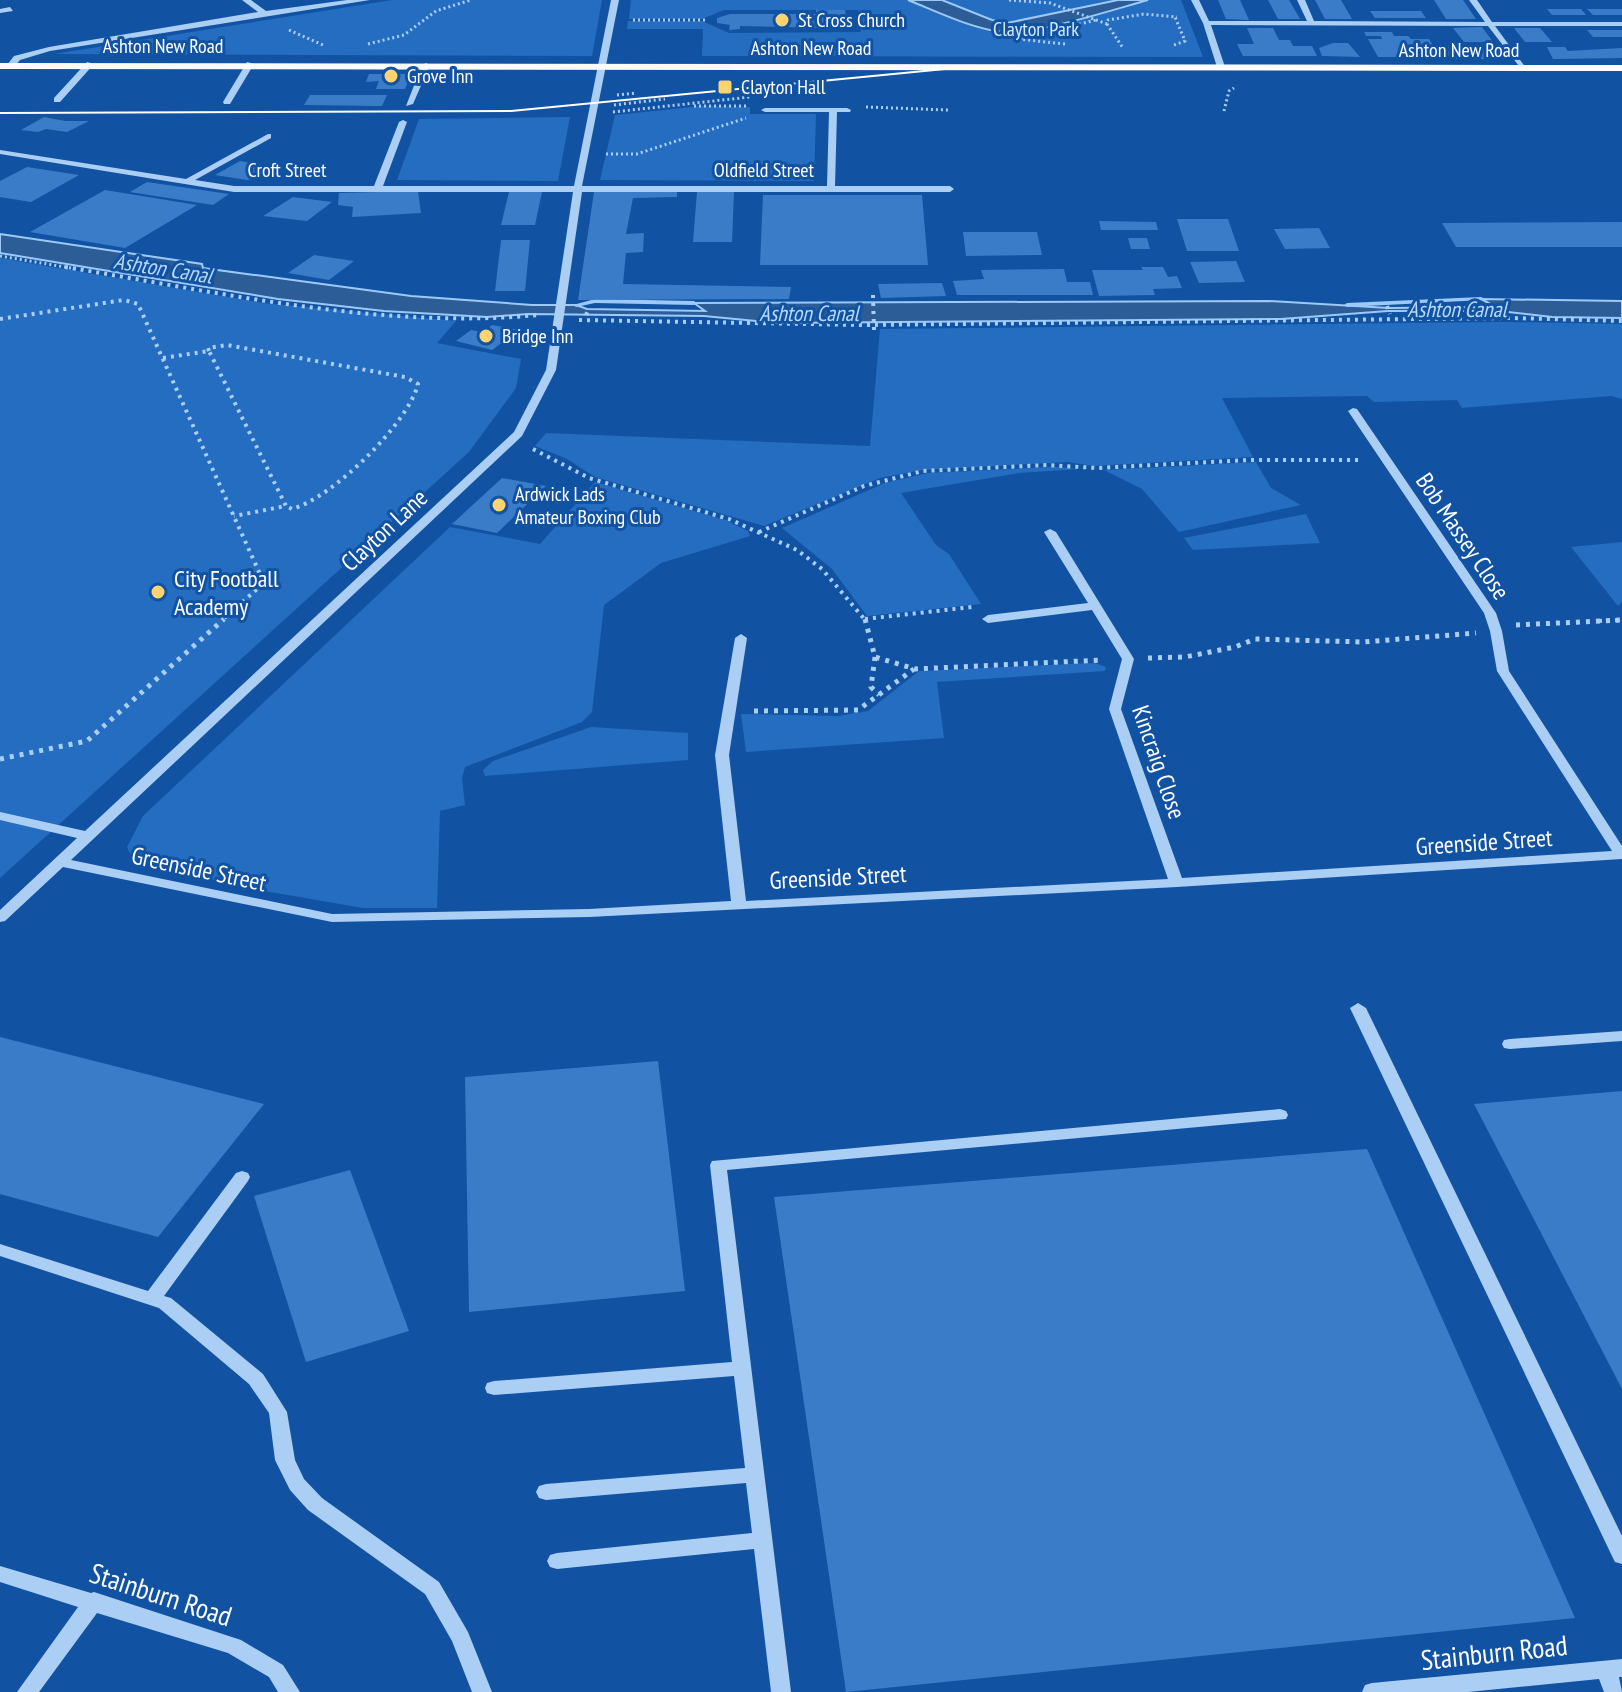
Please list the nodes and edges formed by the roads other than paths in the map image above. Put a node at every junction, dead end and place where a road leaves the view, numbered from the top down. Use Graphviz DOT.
graph roads {
  1 [pos="246,0"];
  2 [pos="366,0"];
  3 [pos="615,0"];
  4 [pos="1195,0"];
  5 [pos="1301,0"];
  6 [pos="1473,0"];
  7 [pos="10,9"];
  8 [pos="0,11"];
  9 [pos="265,14"];
  10 [pos="1206,22"];
  11 [pos="1311,23"];
  12 [pos="1491,24"];
  13 [pos="1622,24"];
  14 [pos="90,64"];
  15 [pos="250,64"];
  16 [pos="426,65"];
  17 [pos="604,65"];
  18 [pos="5,66"];
  19 [pos="1221,67"];
  20 [pos="1522,68"];
  21 [pos="1621,69"];
  22 [pos="57,100"];
  23 [pos="227,102"];
  24 [pos="409,104"];
  25 [pos="765,110"];
  26 [pos="833,110"];
  27 [pos="847,110"];
  28 [pos="403,122"];
  29 [pos="268,136"];
  30 [pos="0,152"];
  31 [pos="186,182"];
  32 [pos="578,187"];
  33 [pos="378,188"];
  34 [pos="831,188"];
  35 [pos="950,189"];
  36 [pos="1353,411"];
  37 [pos="1050,532"];
  38 [pos="1097,606"];
  39 [pos="988,619"];
  40 [pos="741,638"];
  41 [pos="0,816"];
  42 [pos="87,836"];
  43 [pos="1622,855"];
  44 [pos="61,862"];
  45 [pos="1177,883"];
  46 [pos="739,904"];
  47 [pos="0,918"];
  48 [pos="1358,1008"];
  49 [pos="1622,1036"];
  50 [pos="1510,1044"];
  51 [pos="1280,1115"];
  52 [pos="242,1177"];
  53 [pos="0,1250"];
  54 [pos="152,1299"];
  55 [pos="742,1368"];
  56 [pos="494,1388"];
  57 [pos="755,1475"];
  58 [pos="546,1492"];
  59 [pos="763,1540"];
  60 [pos="1622,1556"];
  61 [pos="557,1561"];
  62 [pos="0,1574"];
  63 [pos="94,1601"];
  64 [pos="1613,1668"];
  65 [pos="27,1692"];
  66 [pos="290,1692"];
  67 [pos="482,1692"];
  68 [pos="781,1692"];
  69 [pos="1372,1692"];
  70 [pos="1614,1692"];
  1 -- 9 [label="street"];
  2 -- 9 [label="street"];
  3 -- 17 [label="street, Clayton Lane"];
  4 -- 10 [label="street"];
  5 -- 11 [label="street"];
  6 -- 12 [label="street"];
  7 -- 8 [label="street"];
  9 -- 18 [label="street"];
  10 -- 11 [label="street"];
  10 -- 19 [label="street"];
  11 -- 12 [label="street"];
  12 -- 13 [label="street"];
  12 -- 20 [label="street"];
  14 -- 15 [label="main road, Ashton New Road"];
  14 -- 18 [label="main road, Ashton New Road"];
  14 -- 22 [label="street"];
  15 -- 16 [label="main road, Ashton New Road"];
  15 -- 23 [label="street"];
  16 -- 17 [label="main road, Ashton New Road"];
  16 -- 24 [label="street"];
  17 -- 19 [label="main road, Ashton New Road"];
  17 -- 32 [label="street, Clayton Lane"];
  19 -- 20 [label="main road, Ashton New Road"];
  20 -- 21 [label="main road, Ashton New Road"];
  25 -- 26 [label="street"];
  26 -- 27 [label="street"];
  26 -- 34 [label="street"];
  28 -- 33 [label="street"];
  29 -- 31 [label="street"];
  30 -- 31 [label="street, Croft Street"];
  31 -- 33 [label="street, Croft Street"];
  32 -- 33 [label="street, Croft Street"];
  32 -- 34 [label="street, Oldfield Street"];
  32 -- 42 [label="street, Clayton Lane"];
  34 -- 35 [label="street, Oldfield Street"];
  36 -- 43 [label="street, Bob Massey Close"];
  37 -- 38 [label="street"];
  38 -- 39 [label="street"];
  38 -- 45 [label="street, Kincraig Close"];
  40 -- 46 [label="street"];
  41 -- 42 [label="street"];
  42 -- 44 [label="street, Clayton Lane"];
  43 -- 45 [label="street, Greenside Street"];
  44 -- 46 [label="street, Greenside Street"];
  44 -- 47 [label="street, Clayton Lane"];
  45 -- 46 [label="street, Greenside Street"];
  48 -- 60 [label="street"];
  49 -- 50 [label="street"];
  51 -- 55 [label="street"];
  52 -- 54 [label="street"];
  53 -- 54 [label="street"];
  54 -- 67 [label="street"];
  55 -- 56 [label="street"];
  55 -- 57 [label="street"];
  57 -- 58 [label="street"];
  57 -- 59 [label="street"];
  59 -- 61 [label="street"];
  59 -- 68 [label="street"];
  62 -- 63 [label="street, Stainburn Road"];
  63 -- 65 [label="street"];
  63 -- 66 [label="street, Stainburn Road"];
  64 -- 69 [label="street, Stainburn Road"];
  64 -- 70 [label="street"];
}
